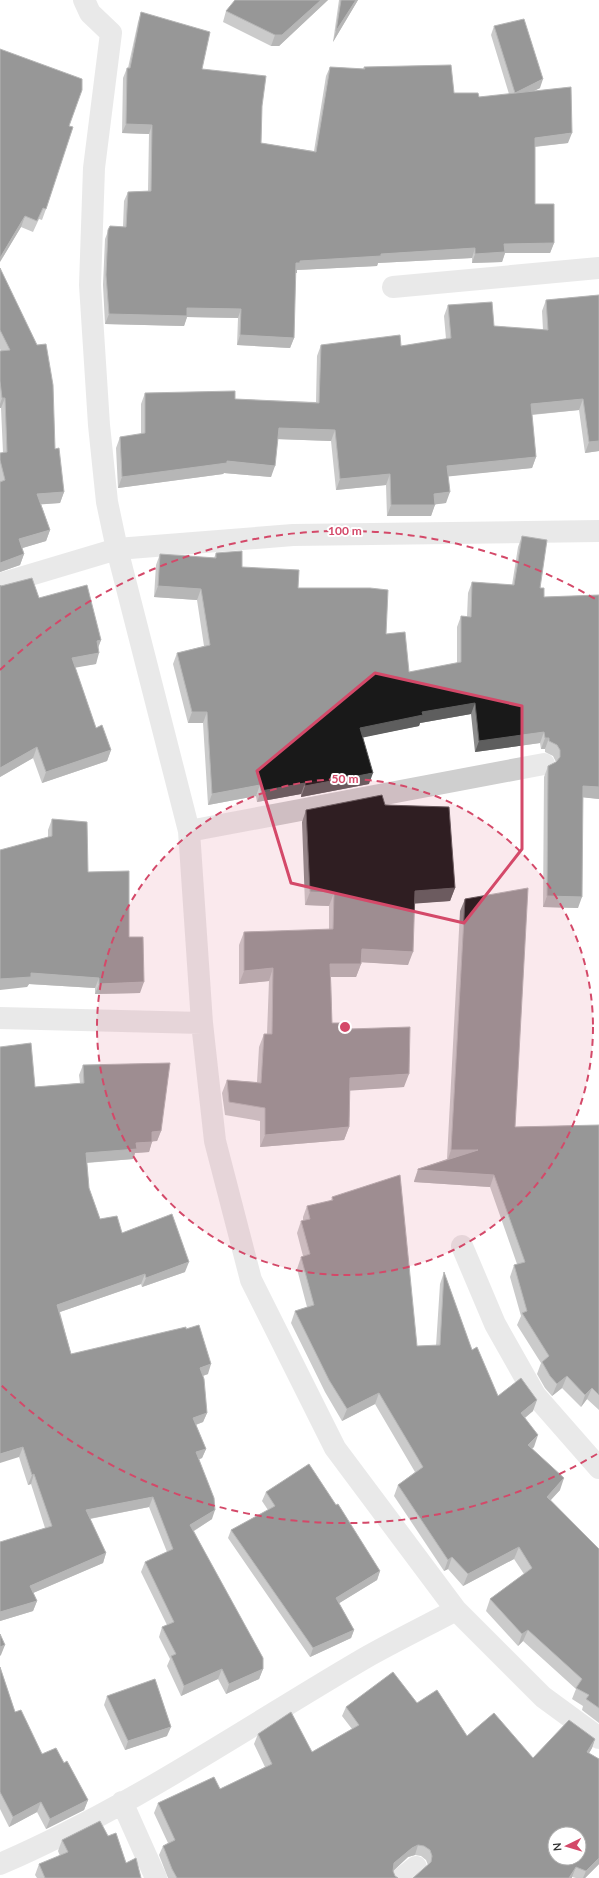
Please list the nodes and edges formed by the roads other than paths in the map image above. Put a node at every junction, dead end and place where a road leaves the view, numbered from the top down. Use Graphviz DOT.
graph roads {
  1 [pos="84,0"];
  2 [pos="599,268"];
  3 [pos="392,287"];
  4 [pos="599,531"];
  5 [pos="117,549"];
  6 [pos="0,584"];
  7 [pos="544,764"];
  8 [pos="189,831"];
  9 [pos="0,1018"];
  10 [pos="202,1023"];
  11 [pos="462,1246"];
  12 [pos="599,1468"];
  13 [pos="456,1610"];
  14 [pos="599,1738"];
  15 [pos="122,1802"];
  16 [pos="0,1864"];
  17 [pos="156,1878"];
  1 -- 5 [label="street"];
  2 -- 3 [label="street"];
  4 -- 5 [label="street"];
  5 -- 6 [label="street"];
  5 -- 8 [label="street"];
  7 -- 8 [label="street"];
  8 -- 10 [label="street"];
  9 -- 10 [label="street"];
  10 -- 13 [label="street"];
  11 -- 12 [label="street"];
  13 -- 14 [label="street"];
  13 -- 15 [label="street"];
  15 -- 16 [label="street"];
  15 -- 17 [label="street"];
}
